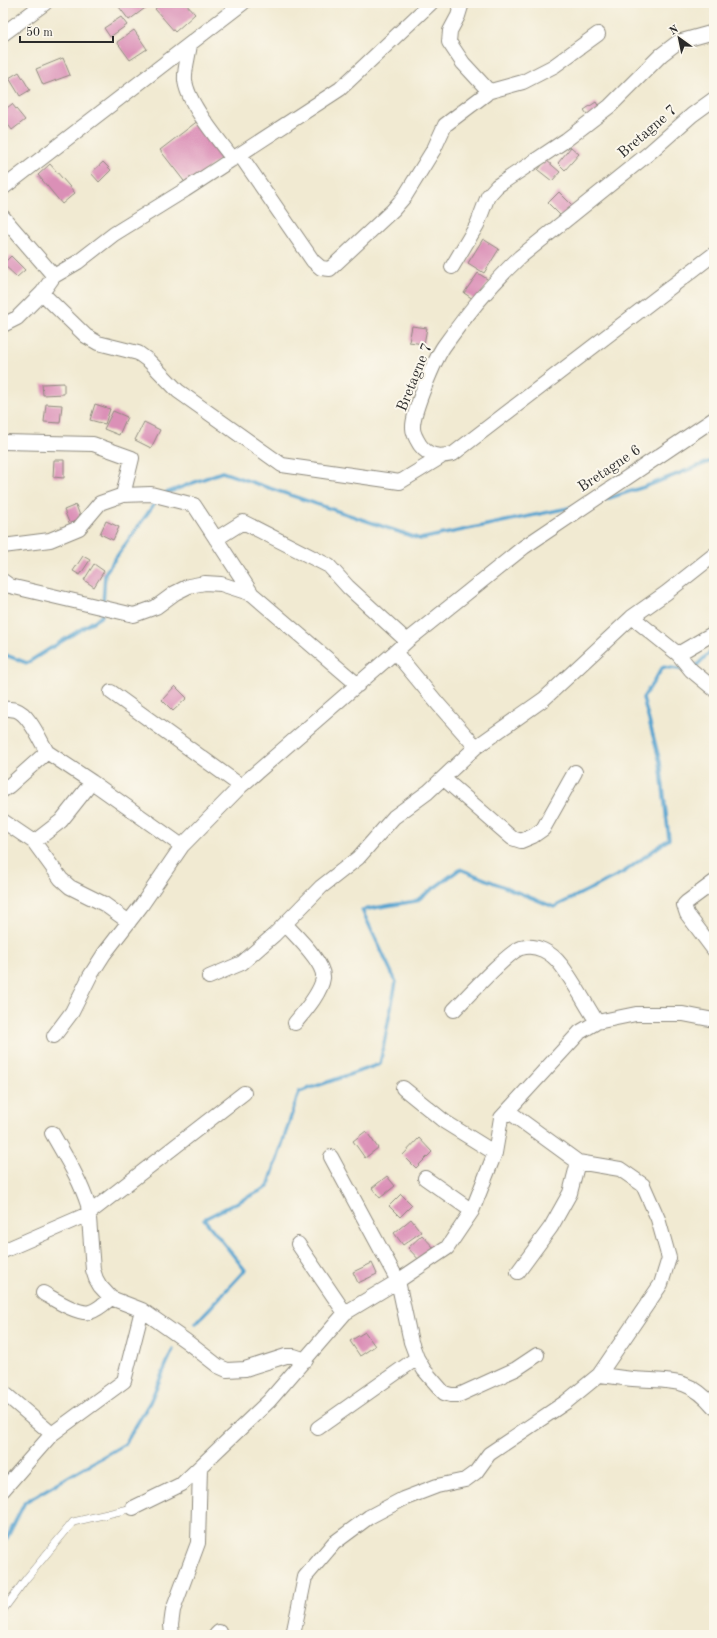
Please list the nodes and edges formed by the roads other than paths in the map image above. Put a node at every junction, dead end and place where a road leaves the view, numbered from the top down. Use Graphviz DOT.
graph roads {
  1 [pos="45,3"];
  2 [pos="243,3"];
  3 [pos="432,3"];
  4 [pos="462,3"];
  5 [pos="714,32"];
  6 [pos="3,34"];
  7 [pos="598,34"];
  8 [pos="190,44"];
  9 [pos="488,92"];
  10 [pos="714,99"];
  11 [pos="236,157"];
  12 [pos="3,188"];
  13 [pos="3,217"];
  14 [pos="714,254"];
  15 [pos="452,267"];
  16 [pos="54,276"];
  17 [pos="42,293"];
  18 [pos="3,325"];
  19 [pos="714,419"];
  20 [pos="3,442"];
  21 [pos="440,457"];
  22 [pos="123,495"];
  23 [pos="216,539"];
  24 [pos="3,546"];
  25 [pos="714,556"];
  26 [pos="3,581"];
  27 [pos="252,594"];
  28 [pos="632,617"];
  29 [pos="714,633"];
  30 [pos="407,642"];
  31 [pos="395,652"];
  32 [pos="678,654"];
  33 [pos="358,685"];
  34 [pos="714,689"];
  35 [pos="111,692"];
  36 [pos="3,708"];
  37 [pos="476,747"];
  38 [pos="47,752"];
  39 [pos="574,772"];
  40 [pos="442,778"];
  41 [pos="92,782"];
  42 [pos="241,786"];
  43 [pos="3,790"];
  44 [pos="3,821"];
  45 [pos="34,842"];
  46 [pos="182,846"];
  47 [pos="714,882"];
  48 [pos="129,922"];
  49 [pos="285,924"];
  50 [pos="714,950"];
  51 [pos="209,977"];
  52 [pos="454,1010"];
  53 [pos="714,1020"];
  54 [pos="596,1022"];
  55 [pos="295,1023"];
  56 [pos="54,1036"];
  57 [pos="403,1088"];
  58 [pos="244,1092"];
  59 [pos="508,1111"];
  60 [pos="52,1133"];
  61 [pos="495,1153"];
  62 [pos="331,1157"];
  63 [pos="578,1162"];
  64 [pos="426,1178"];
  65 [pos="472,1212"];
  66 [pos="88,1214"];
  67 [pos="298,1244"];
  68 [pos="3,1251"];
  69 [pos="518,1272"];
  70 [pos="398,1281"];
  71 [pos="43,1293"];
  72 [pos="111,1298"];
  73 [pos="142,1310"];
  74 [pos="345,1313"];
  75 [pos="537,1355"];
  76 [pos="417,1358"];
  77 [pos="306,1360"];
  78 [pos="599,1375"];
  79 [pos="3,1392"];
  80 [pos="714,1407"];
  81 [pos="318,1428"];
  82 [pos="52,1434"];
  83 [pos="200,1467"];
  84 [pos="3,1490"];
  85 [pos="133,1508"];
  86 [pos="3,1610"];
  87 [pos="172,1635"];
  88 [pos="293,1635"];
  1 -- 6 [label="street"];
  2 -- 8 [label="street"];
  3 -- 11 [label="street"];
  4 -- 9 [label="street"];
  5 -- 15 [label="street"];
  7 -- 9 [label="street"];
  8 -- 11 [label="street"];
  8 -- 12 [label="street"];
  9 -- 11 [label="street"];
  10 -- 21 [label="street, Bretagne 7"];
  11 -- 16 [label="street"];
  13 -- 16 [label="street"];
  14 -- 21 [label="street"];
  16 -- 17 [label="street"];
  17 -- 18 [label="street"];
  17 -- 21 [label="street"];
  19 -- 30 [label="street, Bretagne 6"];
  20 -- 22 [label="street"];
  22 -- 23 [label="street"];
  22 -- 24 [label="street"];
  23 -- 27 [label="street"];
  23 -- 30 [label="street"];
  25 -- 28 [label="street"];
  26 -- 27 [label="street"];
  27 -- 33 [label="street"];
  28 -- 32 [label="street"];
  28 -- 37 [label="street"];
  29 -- 32 [label="street"];
  30 -- 31 [label="street, Bretagne 6"];
  31 -- 33 [label="street, Bretagne 6"];
  31 -- 37 [label="street"];
  32 -- 34 [label="street"];
  33 -- 42 [label="street, Bretagne 6"];
  35 -- 42 [label="street"];
  36 -- 38 [label="street"];
  37 -- 40 [label="street"];
  38 -- 41 [label="street"];
  38 -- 43 [label="street"];
  39 -- 40 [label="street"];
  40 -- 49 [label="street"];
  41 -- 45 [label="street"];
  41 -- 46 [label="street"];
  42 -- 46 [label="street, Bretagne 6"];
  44 -- 45 [label="street"];
  45 -- 48 [label="street"];
  46 -- 48 [label="street, Bretagne 6"];
  47 -- 50 [label="street"];
  48 -- 56 [label="street, Bretagne 6"];
  49 -- 51 [label="street"];
  49 -- 55 [label="street"];
  52 -- 54 [label="street"];
  53 -- 54 [label="street"];
  54 -- 59 [label="street"];
  57 -- 61 [label="street"];
  58 -- 66 [label="street"];
  59 -- 61 [label="street"];
  59 -- 63 [label="street"];
  60 -- 66 [label="street"];
  61 -- 65 [label="street"];
  62 -- 70 [label="street"];
  63 -- 69 [label="street"];
  63 -- 78 [label="street"];
  64 -- 65 [label="street"];
  65 -- 70 [label="street"];
  66 -- 68 [label="street"];
  66 -- 72 [label="street"];
  67 -- 74 [label="street"];
  70 -- 74 [label="street"];
  70 -- 76 [label="street"];
  71 -- 72 [label="street"];
  72 -- 73 [label="street"];
  73 -- 77 [label="street"];
  73 -- 82 [label="street"];
  74 -- 77 [label="street"];
  75 -- 76 [label="street"];
  76 -- 81 [label="street"];
  77 -- 83 [label="street"];
  78 -- 80 [label="street"];
  78 -- 88 [label="street"];
  79 -- 82 [label="street"];
  82 -- 84 [label="street"];
  83 -- 85 [label="street"];
  83 -- 87 [label="street"];
  85 -- 86 [label="lane"];
}
